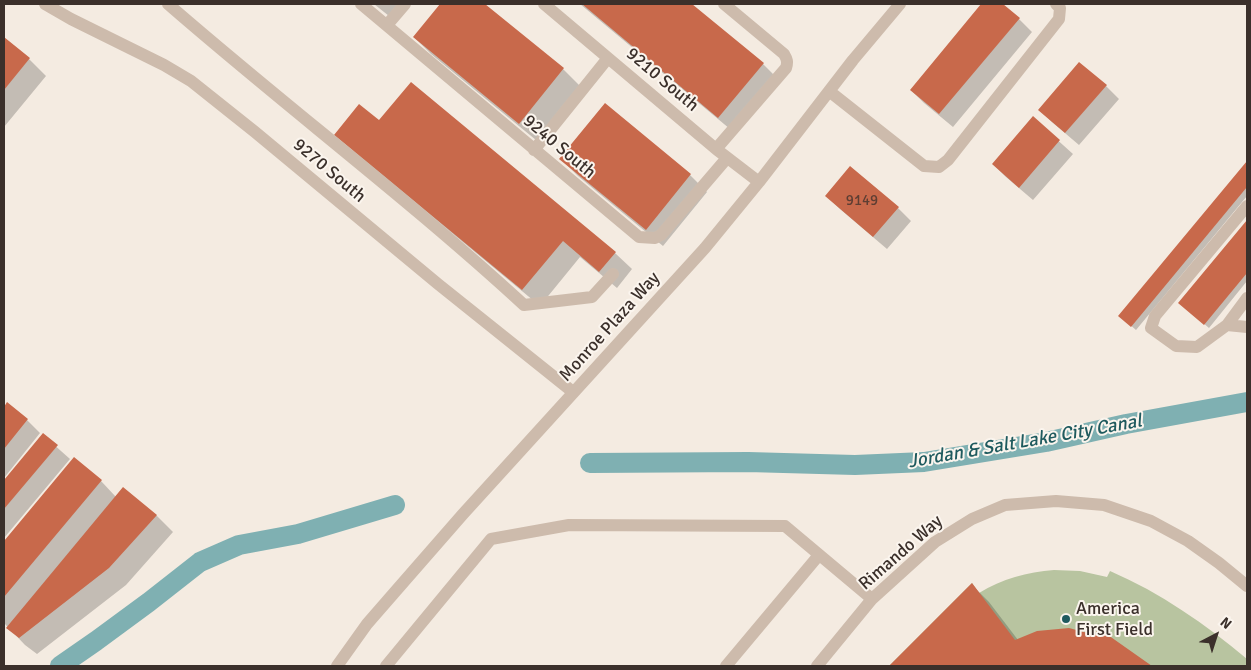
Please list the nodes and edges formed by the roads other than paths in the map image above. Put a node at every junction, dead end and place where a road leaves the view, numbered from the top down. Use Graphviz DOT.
graph roads {
  1 [pos="45,4"];
  2 [pos="168,4"];
  3 [pos="361,4"];
  4 [pos="405,4"];
  5 [pos="544,4"];
  6 [pos="724,4"];
  7 [pos="900,4"];
  8 [pos="1056,4"];
  9 [pos="386,25"];
  10 [pos="608,58"];
  11 [pos="829,91"];
  12 [pos="716,149"];
  13 [pos="534,150"];
  14 [pos="727,158"];
  15 [pos="759,182"];
  16 [pos="1247,206"];
  17 [pos="613,274"];
  18 [pos="1247,298"];
  19 [pos="1227,325"];
  20 [pos="1247,328"];
  21 [pos="573,392"];
  22 [pos="819,555"];
  23 [pos="1247,586"];
  24 [pos="872,599"];
  25 [pos="336,666"];
  26 [pos="386,666"];
  27 [pos="726,666"];
  28 [pos="818,666"];
  1 -- 21 [label="street, 9270 South"];
  2 -- 17 [label="street"];
  3 -- 9 [label="street, 9240 South"];
  4 -- 9 [label="street"];
  5 -- 10 [label="street, 9210 South"];
  6 -- 12 [label="street"];
  7 -- 11 [label="street, Monroe Plaza Way"];
  8 -- 11 [label="street"];
  9 -- 13 [label="street, 9240 South"];
  10 -- 12 [label="street, 9210 South"];
  10 -- 13 [label="street"];
  11 -- 15 [label="street, Monroe Plaza Way"];
  12 -- 14 [label="street, 9210 South"];
  13 -- 14 [label="street, 9240 South"];
  14 -- 15 [label="street, 9210 South"];
  15 -- 21 [label="street, Monroe Plaza Way"];
  16 -- 19 [label="street"];
  18 -- 19 [label="street"];
  19 -- 20 [label="street"];
  21 -- 25 [label="street, Monroe Plaza Way"];
  22 -- 24 [label="street"];
  22 -- 26 [label="street"];
  22 -- 27 [label="street"];
  23 -- 24 [label="street, Rimando Way"];
  24 -- 28 [label="street, Rimando Way"];
}
